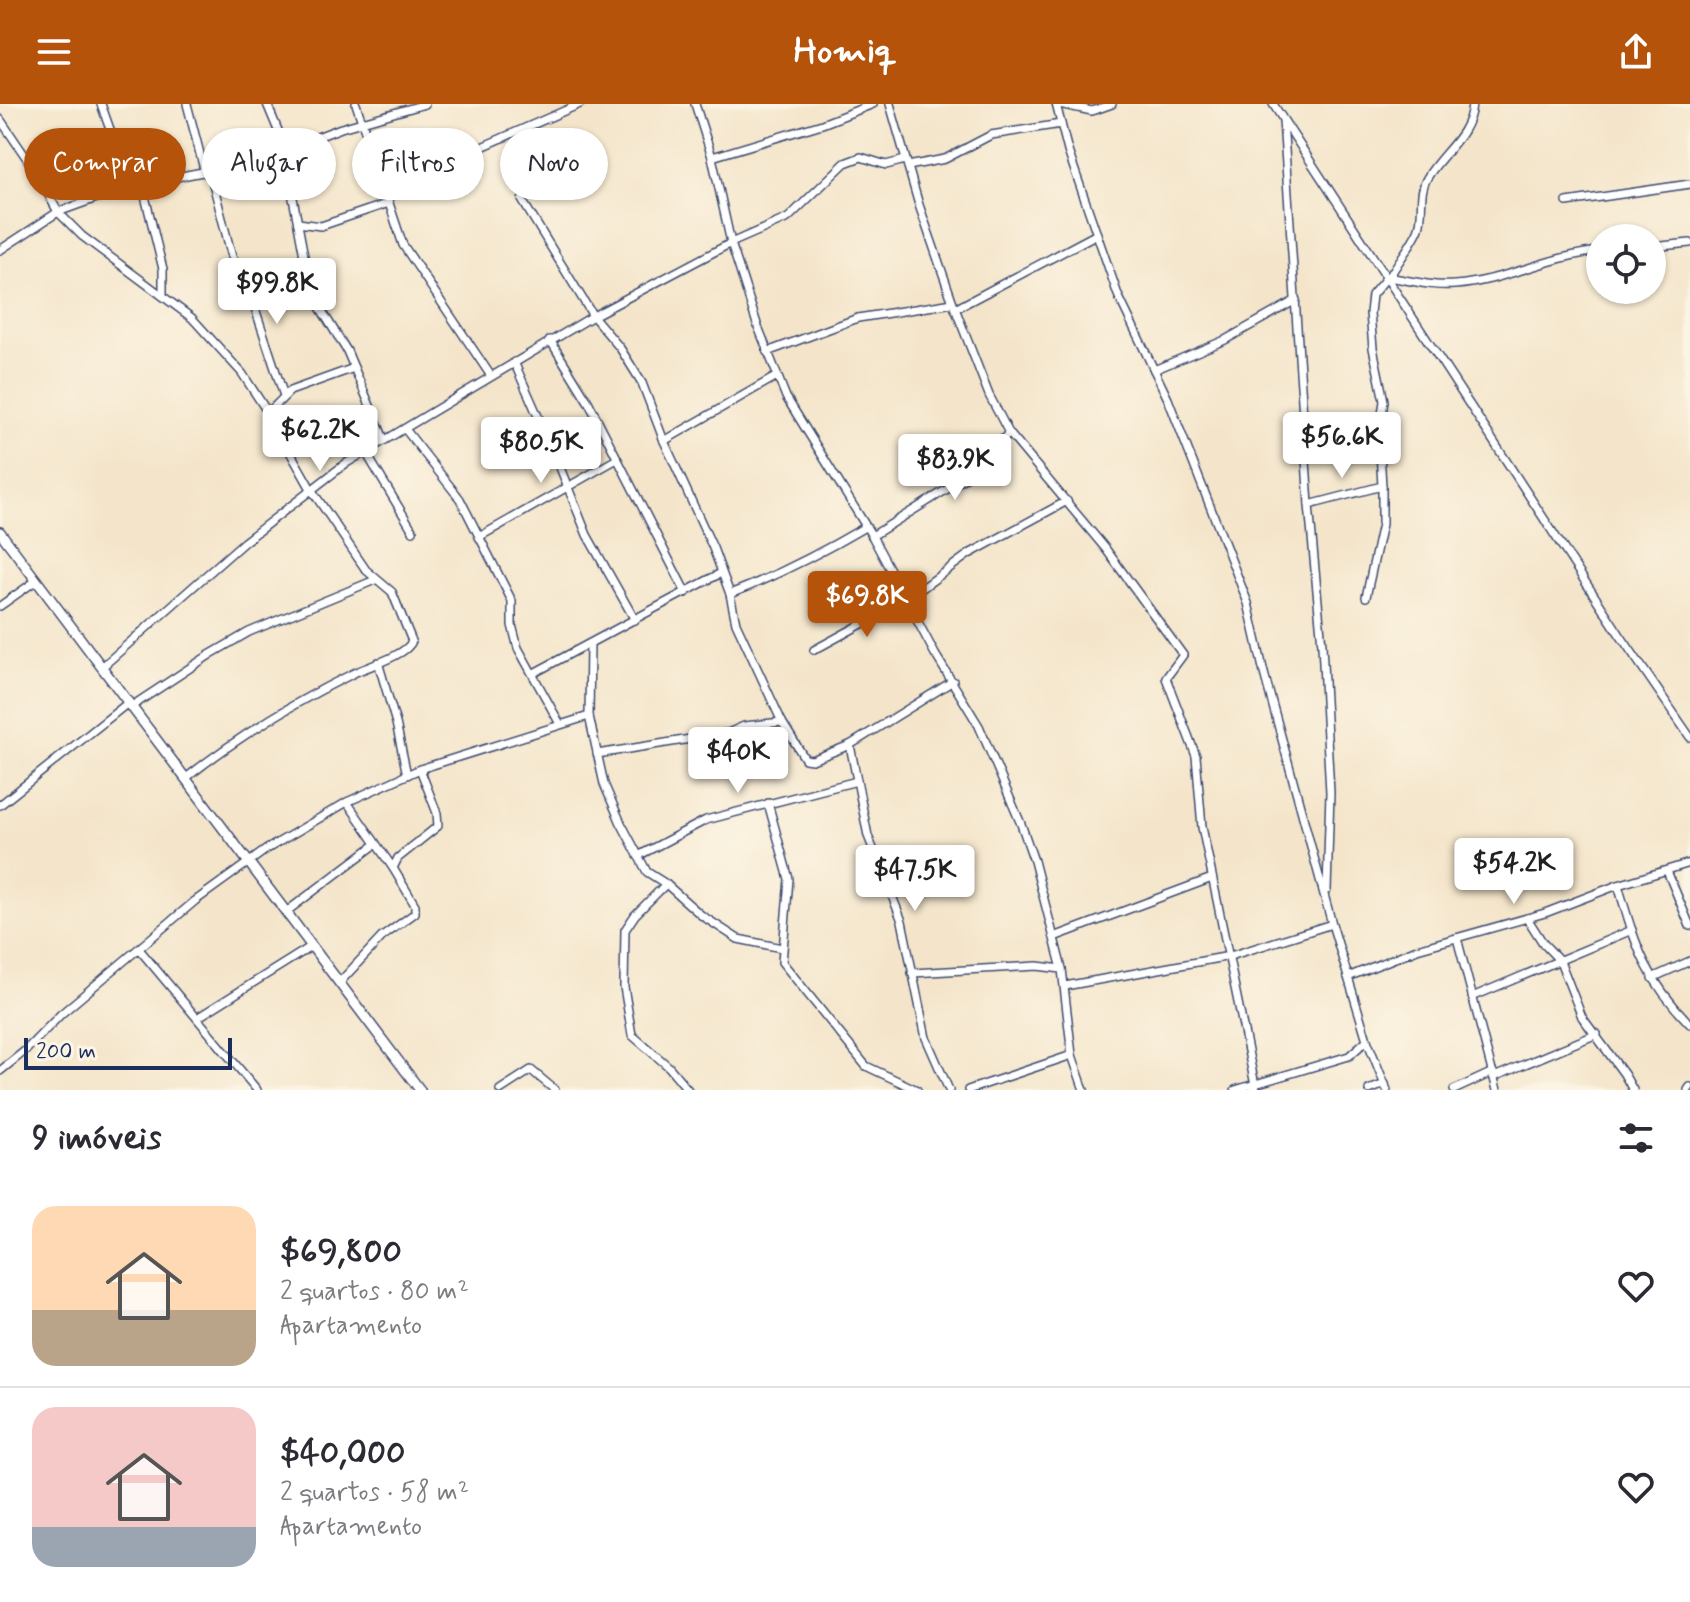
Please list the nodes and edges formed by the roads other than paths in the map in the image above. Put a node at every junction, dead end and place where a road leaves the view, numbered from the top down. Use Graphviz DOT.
graph roads {
  1 [pos="101,104"];
  2 [pos="187,104"];
  3 [pos="267,104"];
  4 [pos="356,104"];
  5 [pos="425,104"];
  6 [pos="580,104"];
  7 [pos="695,104"];
  8 [pos="873,104"];
  9 [pos="890,104"];
  10 [pos="1058,104"];
  11 [pos="1112,104"];
  12 [pos="1273,104"];
  13 [pos="1472,104"];
  14 [pos="0,119"];
  15 [pos="1283,120"];
  16 [pos="363,121"];
  17 [pos="1061,124"];
  18 [pos="109,128"];
  19 [pos="278,128"];
  20 [pos="365,128"];
  21 [pos="336,131"];
  22 [pos="484,146"];
  23 [pos="202,153"];
  24 [pos="712,157"];
  25 [pos="906,163"];
  26 [pos="1690,184"];
  27 [pos="91,200"];
  28 [pos="146,200"];
  29 [pos="216,200"];
  30 [pos="294,200"];
  31 [pos="388,200"];
  32 [pos="522,200"];
  33 [pos="1567,202"];
  34 [pos="389,203"];
  35 [pos="58,212"];
  36 [pos="298,223"];
  37 [pos="1097,234"];
  38 [pos="731,243"];
  39 [pos="1690,243"];
  40 [pos="1666,246"];
  41 [pos="0,250"];
  42 [pos="1586,254"];
  43 [pos="1389,276"];
  44 [pos="308,277"];
  45 [pos="252,293"];
  46 [pos="163,296"];
  47 [pos="1296,300"];
  48 [pos="954,306"];
  49 [pos="593,316"];
  50 [pos="550,340"];
  51 [pos="767,352"];
  52 [pos="514,362"];
  53 [pos="354,368"];
  54 [pos="1154,370"];
  55 [pos="491,376"];
  56 [pos="777,376"];
  57 [pos="284,396"];
  58 [pos="268,413"];
  59 [pos="405,429"];
  60 [pos="1009,433"];
  61 [pos="384,439"];
  62 [pos="664,441"];
  63 [pos="365,451"];
  64 [pos="617,459"];
  65 [pos="1382,486"];
  66 [pos="568,488"];
  67 [pos="311,489"];
  68 [pos="1067,501"];
  69 [pos="1309,505"];
  70 [pos="865,527"];
  71 [pos="413,531"];
  72 [pos="0,532"];
  73 [pos="872,536"];
  74 [pos="479,537"];
  75 [pos="721,573"];
  76 [pos="37,580"];
  77 [pos="375,580"];
  78 [pos="686,593"];
  79 [pos="730,594"];
  80 [pos="1366,597"];
  81 [pos="906,600"];
  82 [pos="0,606"];
  83 [pos="635,620"];
  84 [pos="590,644"];
  85 [pos="814,650"];
  86 [pos="378,662"];
  87 [pos="102,667"];
  88 [pos="534,673"];
  89 [pos="953,681"];
  90 [pos="130,704"];
  91 [pos="589,716"];
  92 [pos="782,722"];
  93 [pos="560,724"];
  94 [pos="1690,737"];
  95 [pos="850,745"];
  96 [pos="597,754"];
  97 [pos="420,769"];
  98 [pos="407,775"];
  99 [pos="186,778"];
  100 [pos="857,781"];
  101 [pos="347,802"];
  102 [pos="768,803"];
  103 [pos="0,805"];
  104 [pos="376,844"];
  105 [pos="638,856"];
  106 [pos="249,863"];
  107 [pos="1690,863"];
  108 [pos="393,868"];
  109 [pos="1667,871"];
  110 [pos="1212,878"];
  111 [pos="666,884"];
  112 [pos="1618,885"];
  113 [pos="1327,900"];
  114 [pos="286,912"];
  115 [pos="1527,918"];
  116 [pos="1332,924"];
  117 [pos="1690,926"];
  118 [pos="1632,930"];
  119 [pos="1054,937"];
  120 [pos="1457,938"];
  121 [pos="312,946"];
  122 [pos="782,948"];
  123 [pos="139,949"];
  124 [pos="1230,956"];
  125 [pos="1560,961"];
  126 [pos="1690,961"];
  127 [pos="1062,969"];
  128 [pos="912,973"];
  129 [pos="1348,977"];
  130 [pos="1652,978"];
  131 [pos="339,983"];
  132 [pos="1065,986"];
  133 [pos="1472,997"];
  134 [pos="197,1018"];
  135 [pos="1690,1024"];
  136 [pos="1597,1034"];
  137 [pos="1367,1040"];
  138 [pos="1072,1055"];
  139 [pos="0,1071"];
  140 [pos="1493,1074"];
  141 [pos="1255,1086"];
  142 [pos="1386,1087"];
  143 [pos="257,1090"];
  144 [pos="420,1090"];
  145 [pos="500,1090"];
  146 [pos="555,1090"];
  147 [pos="688,1090"];
  148 [pos="917,1090"];
  149 [pos="949,1090"];
  150 [pos="968,1090"];
  151 [pos="1084,1090"];
  152 [pos="1235,1090"];
  153 [pos="1369,1090"];
  154 [pos="1454,1090"];
  155 [pos="1497,1090"];
  156 [pos="1633,1090"];
  1 -- 18 [label="street"];
  2 -- 23 [label="street"];
  3 -- 19 [label="street"];
  4 -- 16 [label="street"];
  5 -- 16 [label="street"];
  6 -- 22 [label="street"];
  7 -- 24 [label="street"];
  8 -- 24 [label="street"];
  9 -- 25 [label="street"];
  10 -- 11 [label="street"];
  10 -- 17 [label="street"];
  12 -- 15 [label="street"];
  13 -- 43 [label="street"];
  14 -- 35 [label="street"];
  15 -- 43 [label="street"];
  15 -- 47 [label="street"];
  16 -- 20 [label="street"];
  16 -- 21 [label="street"];
  17 -- 25 [label="street"];
  17 -- 37 [label="street"];
  24 -- 38 [label="street"];
  25 -- 38 [label="street"];
  25 -- 48 [label="street"];
  26 -- 33 [label="street"];
  27 -- 35 [label="street"];
  28 -- 46 [label="street"];
  29 -- 45 [label="street"];
  30 -- 36 [label="street"];
  31 -- 34 [label="street"];
  32 -- 49 [label="street"];
  34 -- 36 [label="street"];
  34 -- 55 [label="street"];
  35 -- 41 [label="street"];
  35 -- 46 [label="street"];
  36 -- 44 [label="street"];
  37 -- 48 [label="street"];
  37 -- 54 [label="street"];
  38 -- 49 [label="street"];
  38 -- 51 [label="street"];
  39 -- 40 [label="street"];
  42 -- 43 [label="street"];
  43 -- 65 [label="street"];
  43 -- 94 [label="street"];
  44 -- 45 [label="street"];
  44 -- 53 [label="street"];
  45 -- 57 [label="street"];
  46 -- 58 [label="street"];
  47 -- 54 [label="street"];
  47 -- 69 [label="street"];
  48 -- 51 [label="street"];
  48 -- 60 [label="street"];
  49 -- 50 [label="street"];
  49 -- 62 [label="street"];
  50 -- 52 [label="street"];
  50 -- 64 [label="street"];
  51 -- 56 [label="street"];
  52 -- 55 [label="street"];
  52 -- 66 [label="street"];
  53 -- 57 [label="street"];
  53 -- 61 [label="street"];
  54 -- 113 [label="street"];
  55 -- 59 [label="street"];
  56 -- 62 [label="street"];
  56 -- 70 [label="street"];
  57 -- 58 [label="street"];
  58 -- 67 [label="street"];
  59 -- 61 [label="street"];
  59 -- 74 [label="street"];
  60 -- 68 [label="street"];
  60 -- 73 [label="street"];
  61 -- 63 [label="street"];
  62 -- 75 [label="street"];
  63 -- 67 [label="street"];
  63 -- 71 [label="street"];
  64 -- 66 [label="street"];
  64 -- 78 [label="street"];
  65 -- 69 [label="street"];
  65 -- 80 [label="street"];
  66 -- 74 [label="street"];
  66 -- 83 [label="street"];
  67 -- 77 [label="street"];
  67 -- 87 [label="street"];
  68 -- 81 [label="street"];
  68 -- 110 [label="street"];
  69 -- 113 [label="street"];
  70 -- 73 [label="street"];
  70 -- 79 [label="street"];
  72 -- 76 [label="main road"];
  73 -- 81 [label="street"];
  74 -- 88 [label="street"];
  75 -- 78 [label="street"];
  75 -- 79 [label="street"];
  76 -- 82 [label="street"];
  76 -- 87 [label="main road"];
  77 -- 86 [label="street"];
  77 -- 90 [label="street"];
  78 -- 83 [label="street"];
  79 -- 92 [label="street"];
  81 -- 85 [label="street"];
  81 -- 89 [label="street"];
  83 -- 84 [label="street"];
  84 -- 88 [label="street"];
  84 -- 91 [label="street"];
  86 -- 98 [label="street"];
  86 -- 99 [label="street"];
  87 -- 90 [label="main road"];
  88 -- 93 [label="street"];
  89 -- 95 [label="street"];
  89 -- 119 [label="street"];
  90 -- 99 [label="main road"];
  90 -- 103 [label="street"];
  91 -- 93 [label="street"];
  91 -- 96 [label="street"];
  92 -- 95 [label="street"];
  92 -- 96 [label="street"];
  93 -- 97 [label="street"];
  95 -- 100 [label="street"];
  96 -- 105 [label="street"];
  97 -- 98 [label="street"];
  97 -- 108 [label="street"];
  98 -- 101 [label="street"];
  99 -- 106 [label="main road"];
  100 -- 102 [label="street"];
  100 -- 128 [label="street"];
  101 -- 104 [label="street"];
  101 -- 106 [label="street"];
  102 -- 105 [label="street"];
  102 -- 122 [label="street"];
  104 -- 108 [label="street"];
  104 -- 114 [label="street"];
  105 -- 111 [label="street"];
  106 -- 114 [label="main road"];
  106 -- 123 [label="street"];
  107 -- 109 [label="street"];
  108 -- 131 [label="street"];
  109 -- 112 [label="street"];
  109 -- 117 [label="street"];
  110 -- 119 [label="street"];
  110 -- 124 [label="street"];
  111 -- 122 [label="street"];
  111 -- 147 [label="street"];
  112 -- 115 [label="street"];
  112 -- 118 [label="street"];
  113 -- 116 [label="street"];
  114 -- 121 [label="main road"];
  115 -- 120 [label="street"];
  115 -- 125 [label="street"];
  116 -- 124 [label="street"];
  116 -- 129 [label="street"];
  118 -- 125 [label="street"];
  118 -- 130 [label="street"];
  119 -- 127 [label="street"];
  120 -- 129 [label="street"];
  120 -- 133 [label="street"];
  121 -- 131 [label="main road"];
  121 -- 134 [label="street"];
  122 -- 148 [label="street"];
  123 -- 134 [label="street"];
  123 -- 139 [label="street"];
  124 -- 132 [label="street"];
  124 -- 141 [label="street"];
  125 -- 133 [label="street"];
  125 -- 136 [label="street"];
  126 -- 130 [label="street"];
  127 -- 128 [label="street"];
  127 -- 132 [label="street"];
  128 -- 149 [label="street"];
  129 -- 137 [label="street"];
  130 -- 135 [label="street"];
  131 -- 144 [label="main road"];
  132 -- 138 [label="street"];
  133 -- 140 [label="street"];
  134 -- 143 [label="street"];
  136 -- 140 [label="street"];
  136 -- 156 [label="street"];
  137 -- 141 [label="street"];
  137 -- 142 [label="street"];
  138 -- 150 [label="street"];
  138 -- 151 [label="street"];
  140 -- 154 [label="street"];
  140 -- 155 [label="street"];
  141 -- 152 [label="street"];
  142 -- 153 [label="street"];
  145 -- 146 [label="street"];
}
